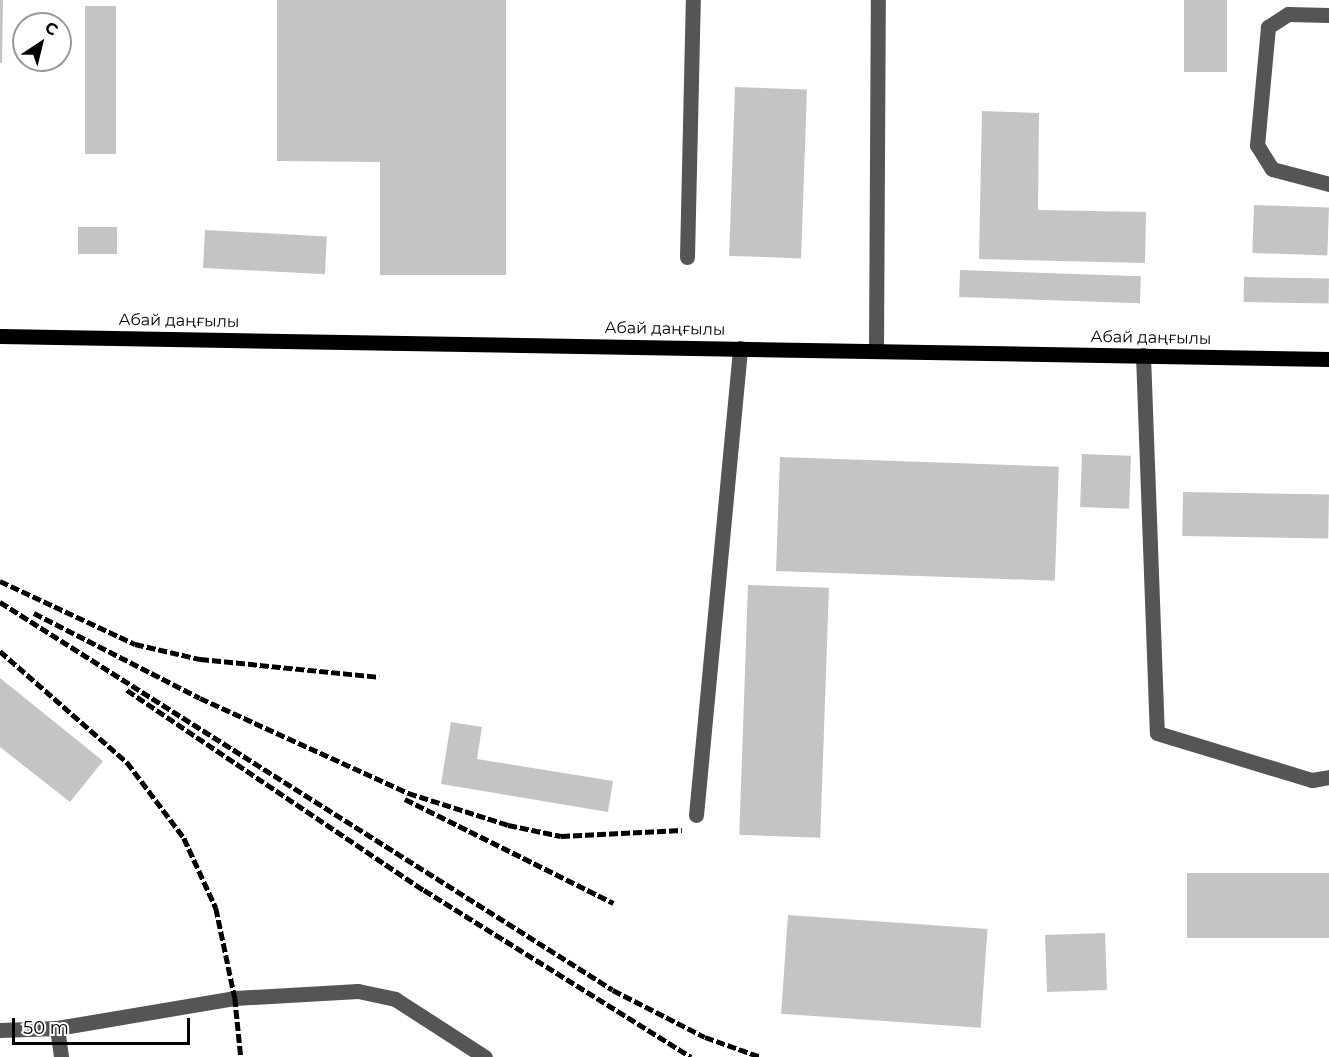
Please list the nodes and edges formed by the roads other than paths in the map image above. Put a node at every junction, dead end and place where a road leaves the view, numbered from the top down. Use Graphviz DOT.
graph roads {
  1 [pos="693,0"];
  2 [pos="879,0"];
  3 [pos="1329,15"];
  4 [pos="1329,184"];
  5 [pos="687,257"];
  6 [pos="0,336"];
  7 [pos="740,348"];
  8 [pos="876,350"];
  9 [pos="1143,355"];
  10 [pos="1329,359"];
  11 [pos="1329,777"];
  12 [pos="696,815"];
  13 [pos="57,1028"];
  14 [pos="0,1030"];
  15 [pos="61,1057"];
  16 [pos="485,1057"];
  1 -- 5 [label="lane"];
  2 -- 8 [label="lane"];
  3 -- 4 [label="lane"];
  6 -- 7 [label="main road, Абай даңғылы"];
  7 -- 8 [label="main road, Абай даңғылы"];
  7 -- 12 [label="lane"];
  8 -- 9 [label="main road, Абай даңғылы"];
  9 -- 10 [label="main road, Абай даңғылы"];
  9 -- 11 [label="lane"];
  13 -- 14 [label="lane"];
  13 -- 15 [label="lane"];
  13 -- 16 [label="lane"];
}
